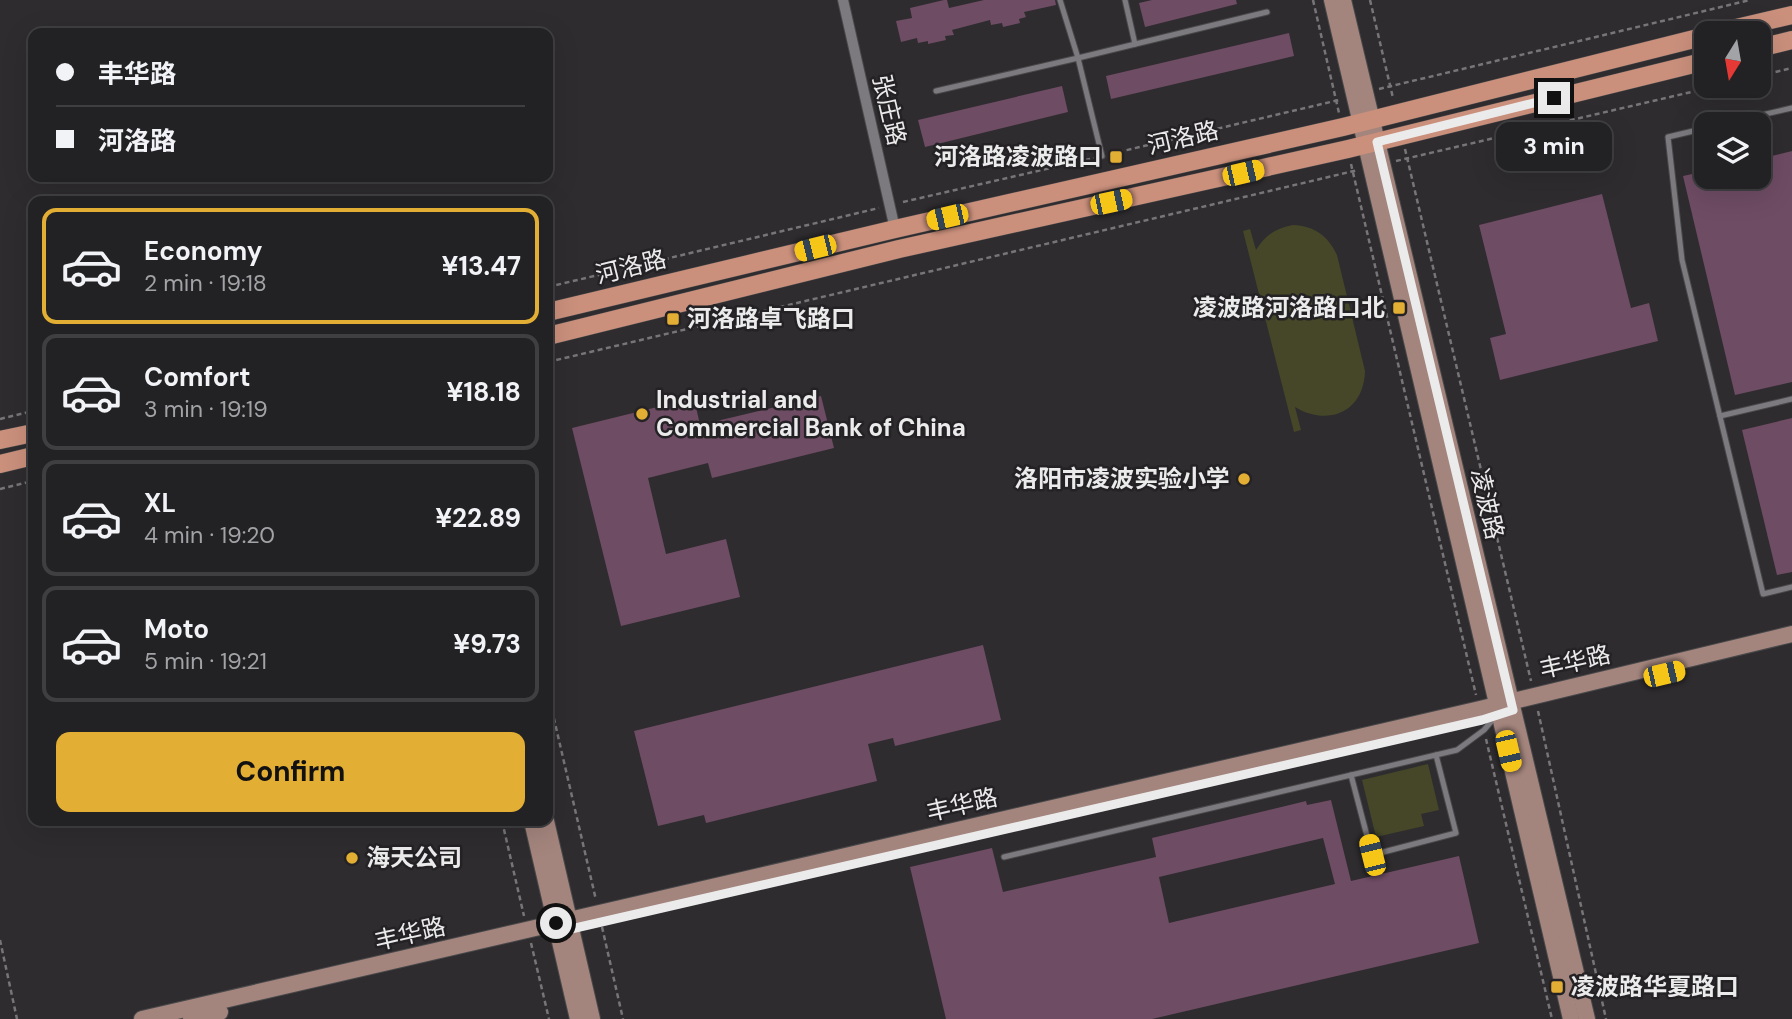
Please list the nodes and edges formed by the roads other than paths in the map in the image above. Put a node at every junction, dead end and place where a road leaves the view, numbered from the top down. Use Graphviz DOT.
graph roads {
  1 [pos="843,0"];
  2 [pos="1060,0"];
  3 [pos="1125,0"];
  4 [pos="1332,0"];
  5 [pos="1343,0"];
  6 [pos="1266,12"];
  7 [pos="1792,15"];
  8 [pos="1766,21"];
  9 [pos="1694,39"];
  10 [pos="1792,40"];
  11 [pos="1135,44"];
  12 [pos="1771,45"];
  13 [pos="1078,58"];
  14 [pos="1694,64"];
  15 [pos="936,92"];
  16 [pos="1359,94"];
  17 [pos="1792,108"];
  18 [pos="1771,113"];
  19 [pos="1358,123"];
  20 [pos="1694,131"];
  21 [pos="1364,145"];
  22 [pos="1102,156"];
  23 [pos="895,229"];
  24 [pos="553,312"];
  25 [pos="553,335"];
  26 [pos="1792,399"];
  27 [pos="1720,416"];
  28 [pos="28,434"];
  29 [pos="0,440"];
  30 [pos="28,457"];
  31 [pos="0,464"];
  32 [pos="1792,587"];
  33 [pos="1792,634"];
  34 [pos="1792,643"];
  35 [pos="1536,700"];
  36 [pos="1504,707"];
  37 [pos="1436,755"];
  38 [pos="1351,775"];
  39 [pos="534,826"];
  40 [pos="548,826"];
  41 [pos="1004,857"];
  42 [pos="600,917"];
  43 [pos="564,926"];
  44 [pos="142,1019"];
  45 [pos="191,1019"];
  46 [pos="578,1019"];
  47 [pos="593,1019"];
  48 [pos="1571,1019"];
  49 [pos="1587,1019"];
  1 -- 23 [label="street, 张庄路"];
  2 -- 13 [label="lane"];
  3 -- 11 [label="lane"];
  4 -- 16 [label="street, 凌波路"];
  5 -- 16 [label="street, 凌波路"];
  6 -- 11 [label="lane"];
  7 -- 8 [label="main road"];
  9 -- 19 [label="main road, 河洛路"];
  10 -- 12 [label="main road"];
  11 -- 13 [label="lane"];
  13 -- 15 [label="lane"];
  13 -- 22 [label="lane"];
  14 -- 21 [label="main road, 河洛路"];
  16 -- 19 [label="street, 凌波路"];
  17 -- 18 [label="lane"];
  19 -- 21 [label="street, 凌波路"];
  19 -- 23 [label="main road, 河洛路"];
  20 -- 27 [label="lane"];
  21 -- 25 [label="main road, 河洛路"];
  21 -- 36 [label="street, 凌波路"];
  23 -- 24 [label="main road, 河洛路"];
  26 -- 27 [label="lane"];
  27 -- 32 [label="lane"];
  28 -- 29 [label="main road"];
  30 -- 31 [label="main road"];
  33 -- 35 [label="street, 丰华路"];
  34 -- 35 [label="street, 丰华路"];
  35 -- 36 [label="street, 丰华路"];
  36 -- 37 [label="lane"];
  36 -- 42 [label="street, 丰华路"];
  36 -- 42 [label="street, 丰华路"];
  36 -- 48 [label="street, 凌波路"];
  36 -- 49 [label="street, 凌波路"];
  37 -- 38 [label="lane"];
  37 -- 38 [label="lane"];
  38 -- 41 [label="lane"];
  39 -- 43 [label="street"];
  40 -- 43 [label="street"];
  42 -- 43 [label="street, 丰华路"];
  43 -- 44 [label="street, 丰华路"];
  43 -- 45 [label="street, 丰华路"];
  43 -- 46 [label="street"];
  43 -- 47 [label="street"];
}
